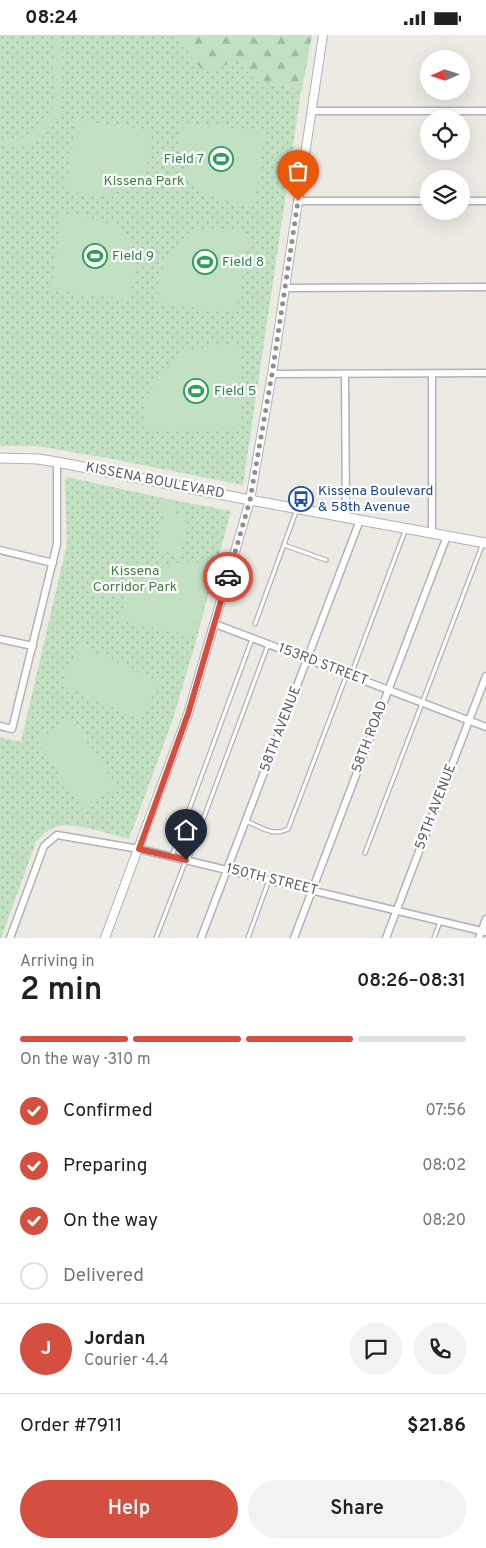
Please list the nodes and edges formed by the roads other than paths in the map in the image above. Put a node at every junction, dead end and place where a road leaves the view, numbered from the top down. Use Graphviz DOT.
graph roads {
  1 [pos="323,35"];
  2 [pos="312,111"];
  3 [pos="486,111"];
  4 [pos="298,201"];
  5 [pos="420,201"];
  6 [pos="470,201"];
  7 [pos="486,201"];
  8 [pos="486,287"];
  9 [pos="285,288"];
  10 [pos="432,373"];
  11 [pos="486,373"];
  12 [pos="272,374"];
  13 [pos="345,374"];
  14 [pos="0,458"];
  15 [pos="57,462"];
  16 [pos="250,500"];
  17 [pos="297,508"];
  18 [pos="346,517"];
  19 [pos="360,520"];
  20 [pos="406,528"];
  21 [pos="432,532"];
  22 [pos="447,536"];
  23 [pos="484,543"];
  24 [pos="284,545"];
  25 [pos="0,550"];
  26 [pos="326,560"];
  27 [pos="53,563"];
  28 [pos="215,624"];
  29 [pos="255,624"];
  30 [pos="252,638"];
  31 [pos="0,639"];
  32 [pos="268,644"];
  33 [pos="33,646"];
  34 [pos="307,659"];
  35 [pos="349,674"];
  36 [pos="486,676"];
  37 [pos="388,690"];
  38 [pos="422,703"];
  39 [pos="469,721"];
  40 [pos="0,726"];
  41 [pos="486,727"];
  42 [pos="246,821"];
  43 [pos="139,849"];
  44 [pos="365,853"];
  45 [pos="172,857"];
  46 [pos="187,860"];
  47 [pos="227,869"];
  48 [pos="269,880"];
  49 [pos="312,890"];
  50 [pos="397,911"];
  51 [pos="486,919"];
  52 [pos="440,921"];
  53 [pos="482,934"];
  54 [pos="10,938"];
  55 [pos="105,938"];
  56 [pos="156,938"];
  57 [pos="201,938"];
  58 [pos="248,938"];
  59 [pos="294,938"];
  60 [pos="386,938"];
  61 [pos="434,938"];
  1 -- 2 [label="street"];
  2 -- 3 [label="street"];
  2 -- 4 [label="street"];
  4 -- 5 [label="street"];
  4 -- 9 [label="street"];
  6 -- 7 [label="street"];
  8 -- 9 [label="street"];
  9 -- 12 [label="street"];
  10 -- 11 [label="street"];
  10 -- 13 [label="street"];
  10 -- 21 [label="street"];
  12 -- 13 [label="street"];
  12 -- 16 [label="street"];
  13 -- 18 [label="street"];
  14 -- 15 [label="main road, KISSENA BOULEVARD"];
  15 -- 16 [label="main road, KISSENA BOULEVARD"];
  15 -- 27 [label="street"];
  16 -- 17 [label="main road, KISSENA BOULEVARD"];
  16 -- 28 [label="street"];
  17 -- 18 [label="main road, KISSENA BOULEVARD"];
  17 -- 24 [label="lane"];
  18 -- 19 [label="main road, KISSENA BOULEVARD"];
  19 -- 20 [label="main road, KISSENA BOULEVARD"];
  19 -- 34 [label="street, 58TH AVENUE"];
  20 -- 21 [label="main road, KISSENA BOULEVARD"];
  20 -- 35 [label="lane"];
  21 -- 22 [label="main road, KISSENA BOULEVARD"];
  22 -- 23 [label="main road, KISSENA BOULEVARD"];
  22 -- 37 [label="street, 58TH ROAD"];
  23 -- 38 [label="lane"];
  24 -- 26 [label="lane"];
  24 -- 29 [label="lane"];
  25 -- 27 [label="street"];
  27 -- 33 [label="street"];
  28 -- 30 [label="street, 153RD STREET"];
  28 -- 43 [label="street"];
  30 -- 32 [label="street, 153RD STREET"];
  30 -- 45 [label="lane"];
  31 -- 33 [label="street"];
  32 -- 34 [label="street, 153RD STREET"];
  32 -- 46 [label="lane"];
  33 -- 40 [label="street"];
  34 -- 35 [label="street, 153RD STREET"];
  34 -- 42 [label="street, 58TH AVENUE"];
  35 -- 37 [label="street, 153RD STREET"];
  35 -- 42 [label="lane"];
  36 -- 39 [label="street, 59TH AVENUE"];
  37 -- 38 [label="street, 153RD STREET"];
  37 -- 49 [label="street, 58TH ROAD"];
  38 -- 39 [label="street, 153RD STREET"];
  38 -- 44 [label="lane"];
  39 -- 41 [label="street, 153RD STREET"];
  39 -- 50 [label="street, 59TH AVENUE"];
  42 -- 47 [label="street, 58TH AVENUE"];
  43 -- 45 [label="street, 150TH STREET"];
  43 -- 54 [label="street, 150TH STREET"];
  43 -- 55 [label="street"];
  45 -- 46 [label="street, 150TH STREET"];
  46 -- 47 [label="street, 150TH STREET"];
  46 -- 56 [label="lane"];
  47 -- 48 [label="street, 150TH STREET"];
  47 -- 57 [label="street, 58TH AVENUE"];
  48 -- 49 [label="street, 150TH STREET"];
  48 -- 58 [label="lane"];
  49 -- 50 [label="street, 150TH STREET"];
  49 -- 59 [label="street, 58TH ROAD"];
  50 -- 52 [label="street, 150TH STREET"];
  50 -- 60 [label="street, 59TH AVENUE"];
  51 -- 53 [label="street"];
  52 -- 53 [label="street, 150TH STREET"];
  52 -- 61 [label="lane"];
}
